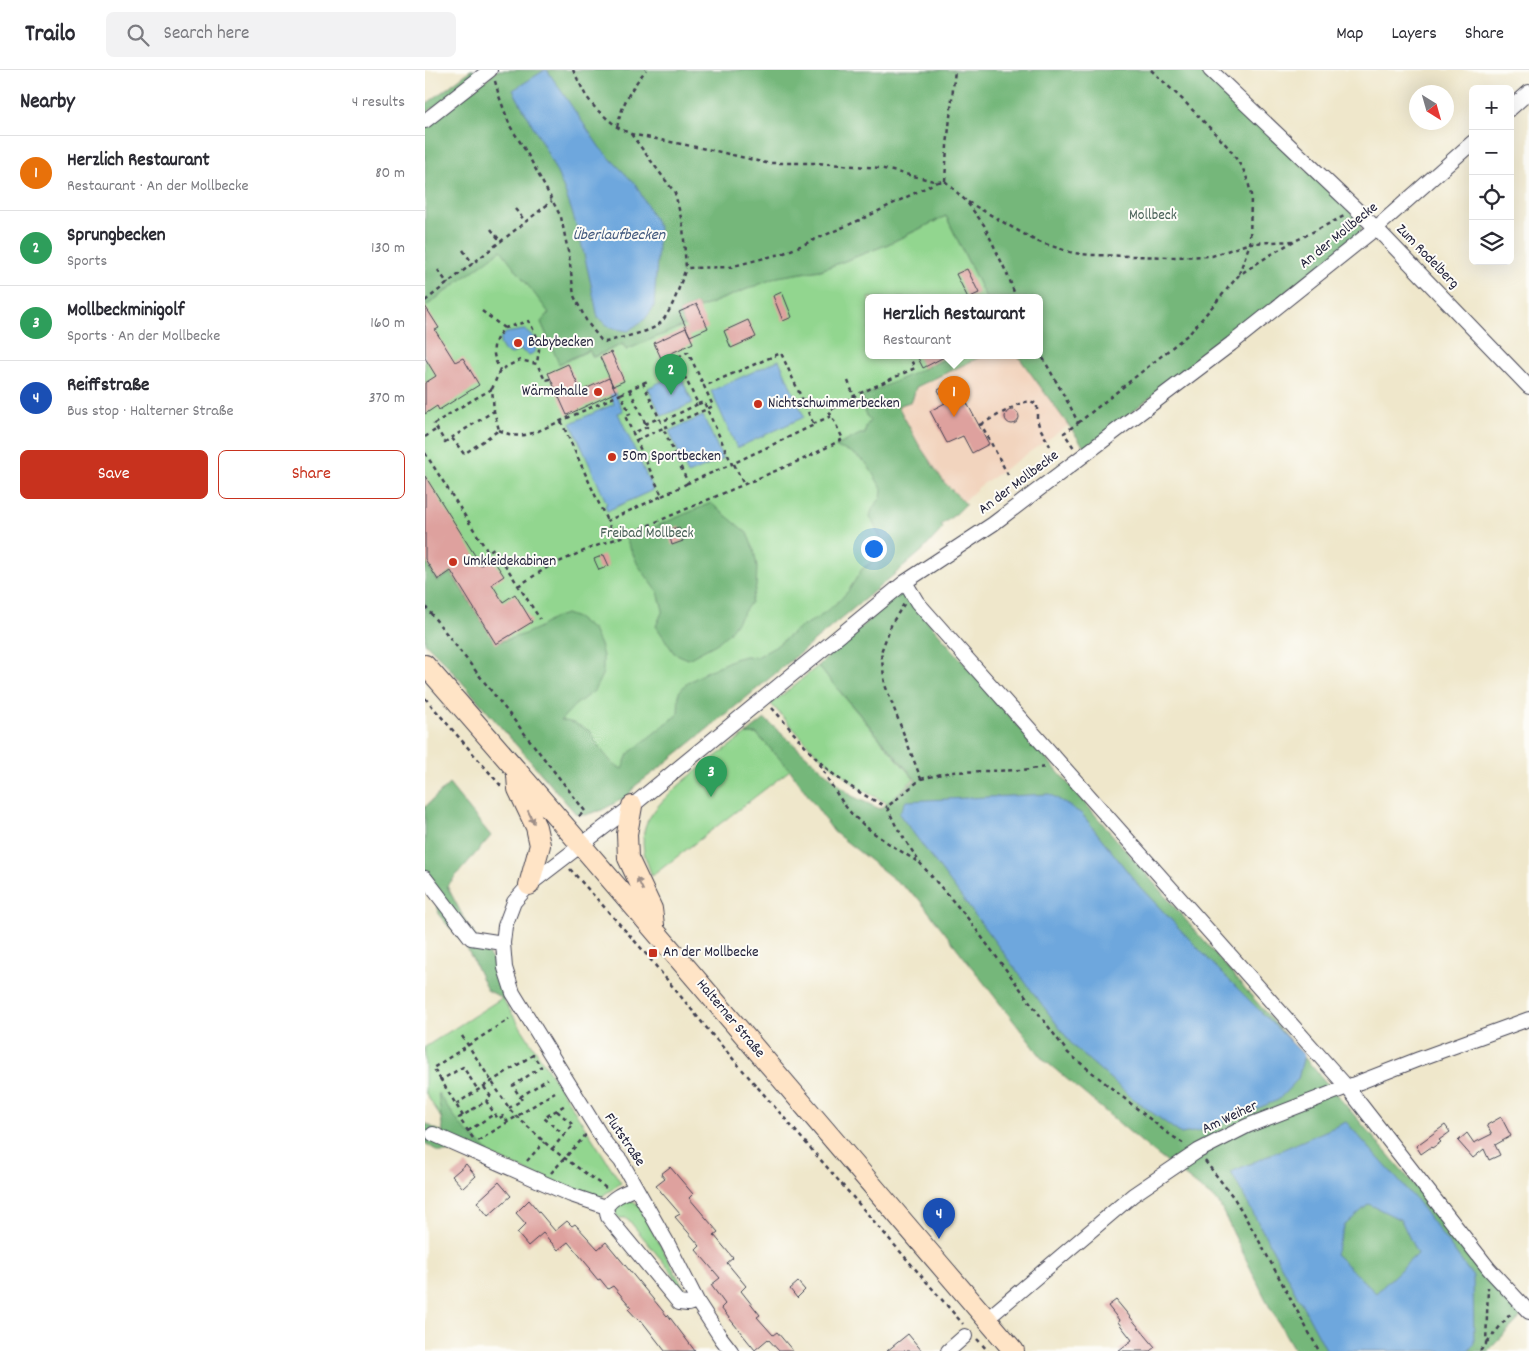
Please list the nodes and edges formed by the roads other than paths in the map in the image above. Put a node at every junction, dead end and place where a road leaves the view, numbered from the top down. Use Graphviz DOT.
graph roads {
  1 [pos="1210,70"];
  2 [pos="492,74"];
  3 [pos="1529,92"];
  4 [pos="1514,105"];
  5 [pos="425,121"];
  6 [pos="1469,146"];
  7 [pos="1376,228"];
  8 [pos="1529,387"];
  9 [pos="905,582"];
  10 [pos="425,665"];
  11 [pos="516,772"];
  12 [pos="632,806"];
  13 [pos="581,845"];
  14 [pos="425,878"];
  15 [pos="529,885"];
  16 [pos="655,930"];
  17 [pos="503,943"];
  18 [pos="1529,1019"];
  19 [pos="1347,1087"];
  20 [pos="433,1134"];
  21 [pos="636,1188"];
  22 [pos="606,1207"];
  23 [pos="697,1301"];
  24 [pos="1524,1307"];
  25 [pos="994,1314"];
  26 [pos="968,1333"];
  27 [pos="731,1351"];
  28 [pos="948,1351"];
  29 [pos="1014,1351"];
  1 -- 7 [label="street, Zum Rodelberg"];
  2 -- 5 [label="street"];
  3 -- 4 [label="street"];
  6 -- 7 [label="street, An der Mollbecke"];
  7 -- 8 [label="street, Zum Rodelberg"];
  7 -- 9 [label="street, An der Mollbecke"];
  9 -- 12 [label="street, An der Mollbecke"];
  9 -- 19 [label="street"];
  10 -- 11 [label="main road, Halterner Straße"];
  11 -- 13 [label="main road, Halterner Straße"];
  11 -- 15 [label="main road, one-way"];
  12 -- 13 [label="street, An der Mollbecke"];
  16 -- 12 [label="main road, one-way"];
  13 -- 15 [label="street, Flutstraße"];
  13 -- 16 [label="main road, Halterner Straße"];
  14 -- 17 [label="street"];
  15 -- 17 [label="street, Flutstraße"];
  16 -- 25 [label="main road, Halterner Straße"];
  17 -- 21 [label="street, Flutstraße"];
  18 -- 19 [label="street, Am Weiher"];
  19 -- 24 [label="street"];
  19 -- 25 [label="street, Am Weiher"];
  20 -- 22 [label="street"];
  21 -- 22 [label="street"];
  21 -- 23 [label="street, Flutstraße"];
  22 -- 23 [label="street"];
  23 -- 27 [label="street, Flutstraße"];
  25 -- 29 [label="main road, Halterner Straße"];
  26 -- 28 [label="street"];
}
